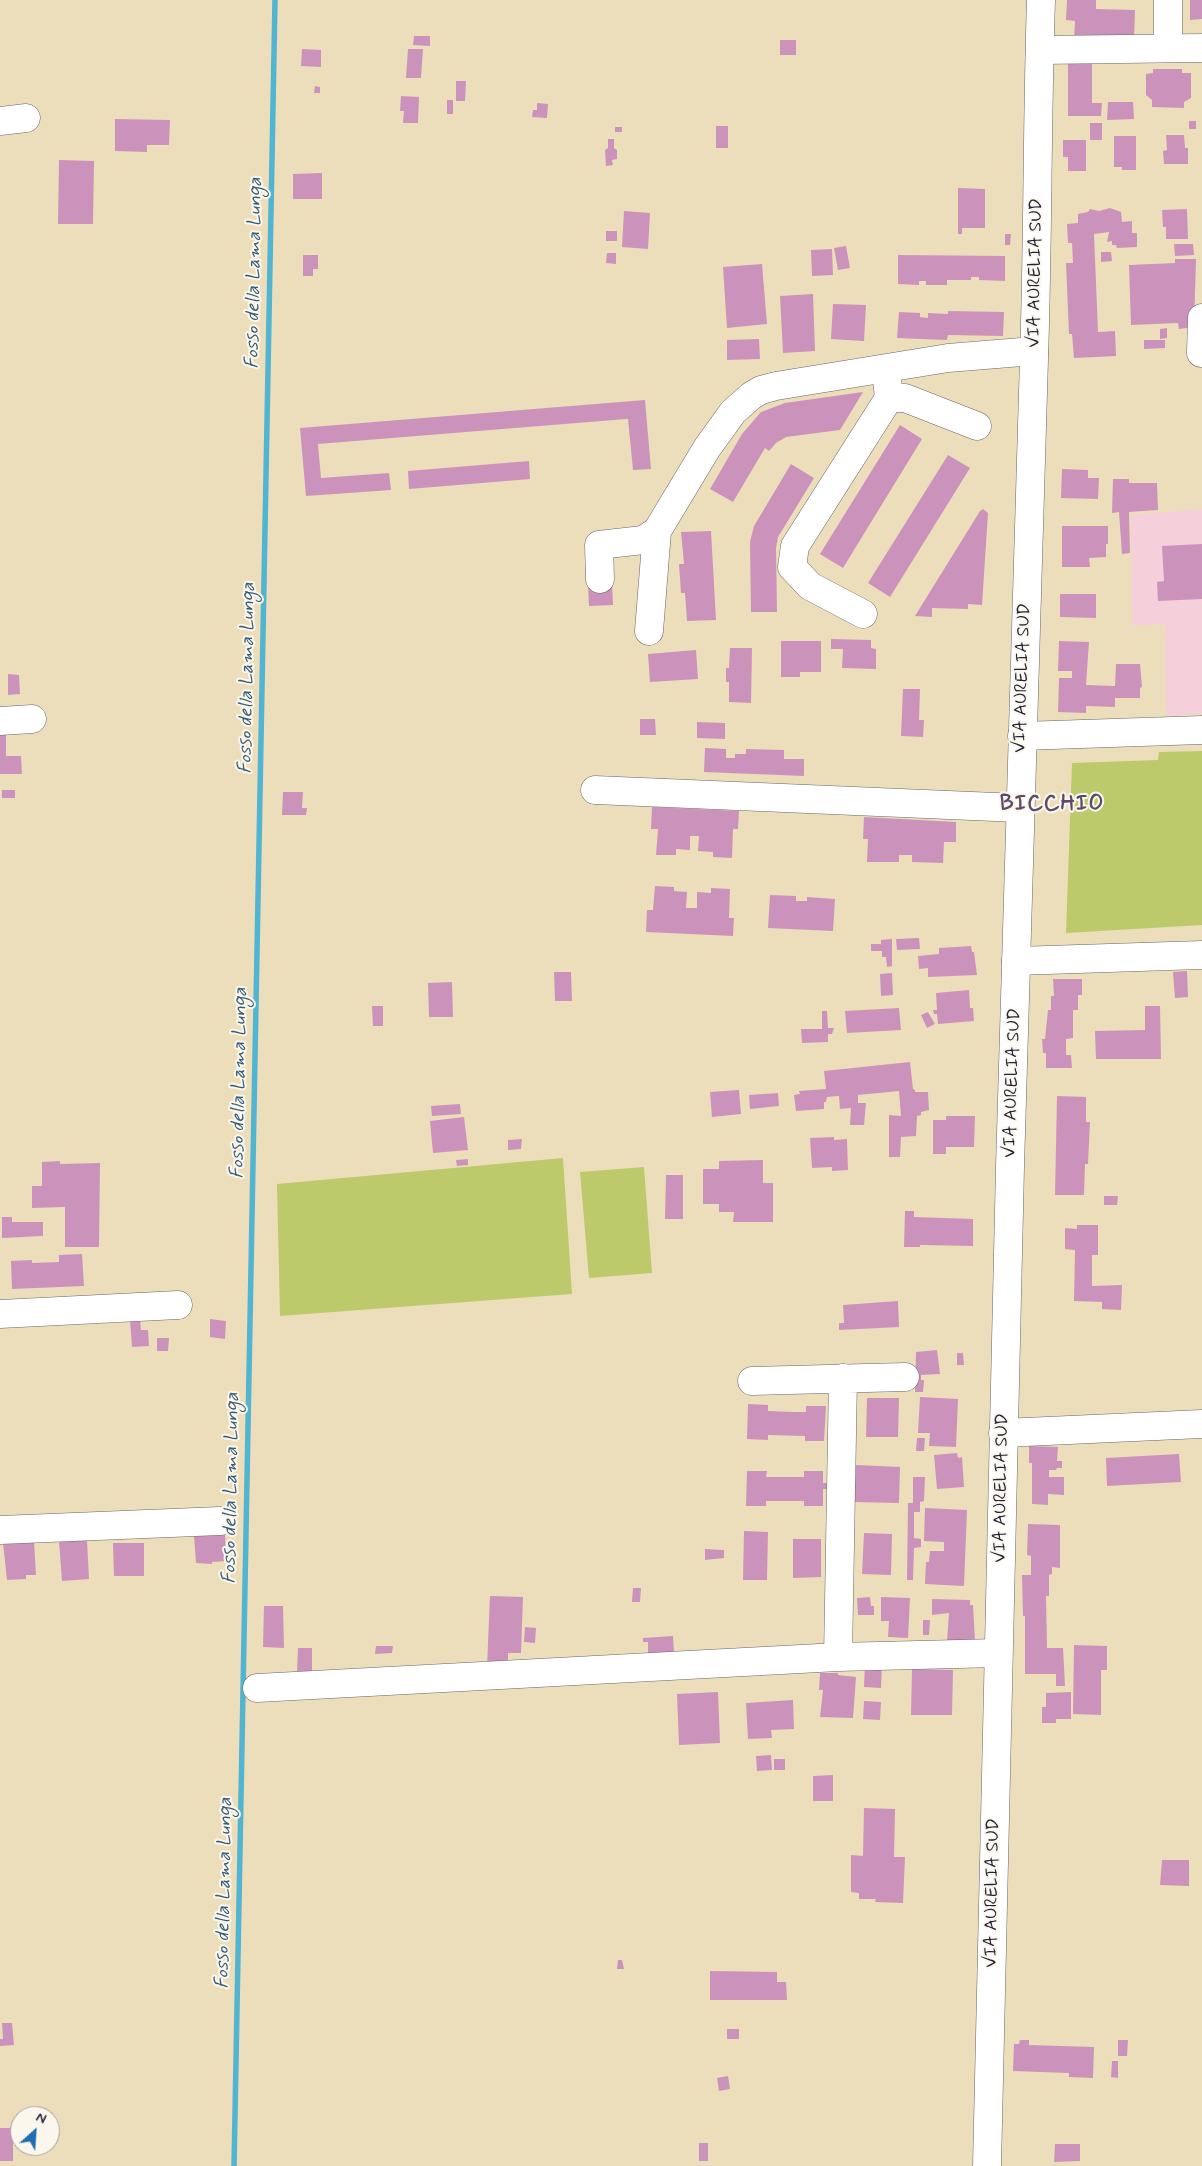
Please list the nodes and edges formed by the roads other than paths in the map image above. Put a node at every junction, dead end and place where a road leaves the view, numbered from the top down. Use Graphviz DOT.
graph roads {
  1 [pos="1041,0"];
  2 [pos="1168,0"];
  3 [pos="1168,48"];
  4 [pos="1202,48"];
  5 [pos="1040,50"];
  6 [pos="1202,318"];
  7 [pos="1034,351"];
  8 [pos="1201,353"];
  9 [pos="886,370"];
  10 [pos="889,398"];
  11 [pos="977,426"];
  12 [pos="657,531"];
  13 [pos="600,579"];
  14 [pos="863,614"];
  15 [pos="649,631"];
  16 [pos="32,719"];
  17 [pos="0,721"];
  18 [pos="1202,730"];
  19 [pos="1022,736"];
  20 [pos="595,790"];
  21 [pos="1019,808"];
  22 [pos="1202,955"];
  23 [pos="1016,962"];
  24 [pos="178,1305"];
  25 [pos="0,1314"];
  26 [pos="905,1377"];
  27 [pos="843,1378"];
  28 [pos="752,1380"];
  29 [pos="1202,1424"];
  30 [pos="1003,1433"];
  31 [pos="220,1521"];
  32 [pos="0,1530"];
  33 [pos="998,1653"];
  34 [pos="838,1657"];
  35 [pos="257,1688"];
  36 [pos="987,2166"];
  1 -- 5 [label="street, VIA AURELIA SUD"];
  2 -- 3 [label="street"];
  3 -- 4 [label="street"];
  3 -- 5 [label="street"];
  5 -- 7 [label="street, VIA AURELIA SUD"];
  6 -- 8 [label="street"];
  7 -- 9 [label="street"];
  7 -- 19 [label="street, VIA AURELIA SUD"];
  9 -- 10 [label="street"];
  9 -- 12 [label="street"];
  10 -- 11 [label="street"];
  10 -- 14 [label="street"];
  12 -- 13 [label="street"];
  12 -- 15 [label="street"];
  16 -- 17 [label="street"];
  18 -- 19 [label="street"];
  19 -- 21 [label="street, VIA AURELIA SUD"];
  20 -- 21 [label="street"];
  21 -- 23 [label="street, VIA AURELIA SUD"];
  22 -- 23 [label="street"];
  23 -- 30 [label="street, VIA AURELIA SUD"];
  24 -- 25 [label="street"];
  26 -- 27 [label="street"];
  27 -- 28 [label="street"];
  27 -- 34 [label="street"];
  29 -- 30 [label="street"];
  30 -- 33 [label="street, VIA AURELIA SUD"];
  31 -- 32 [label="street"];
  33 -- 34 [label="street"];
  33 -- 36 [label="street, VIA AURELIA SUD"];
  34 -- 35 [label="street"];
}
